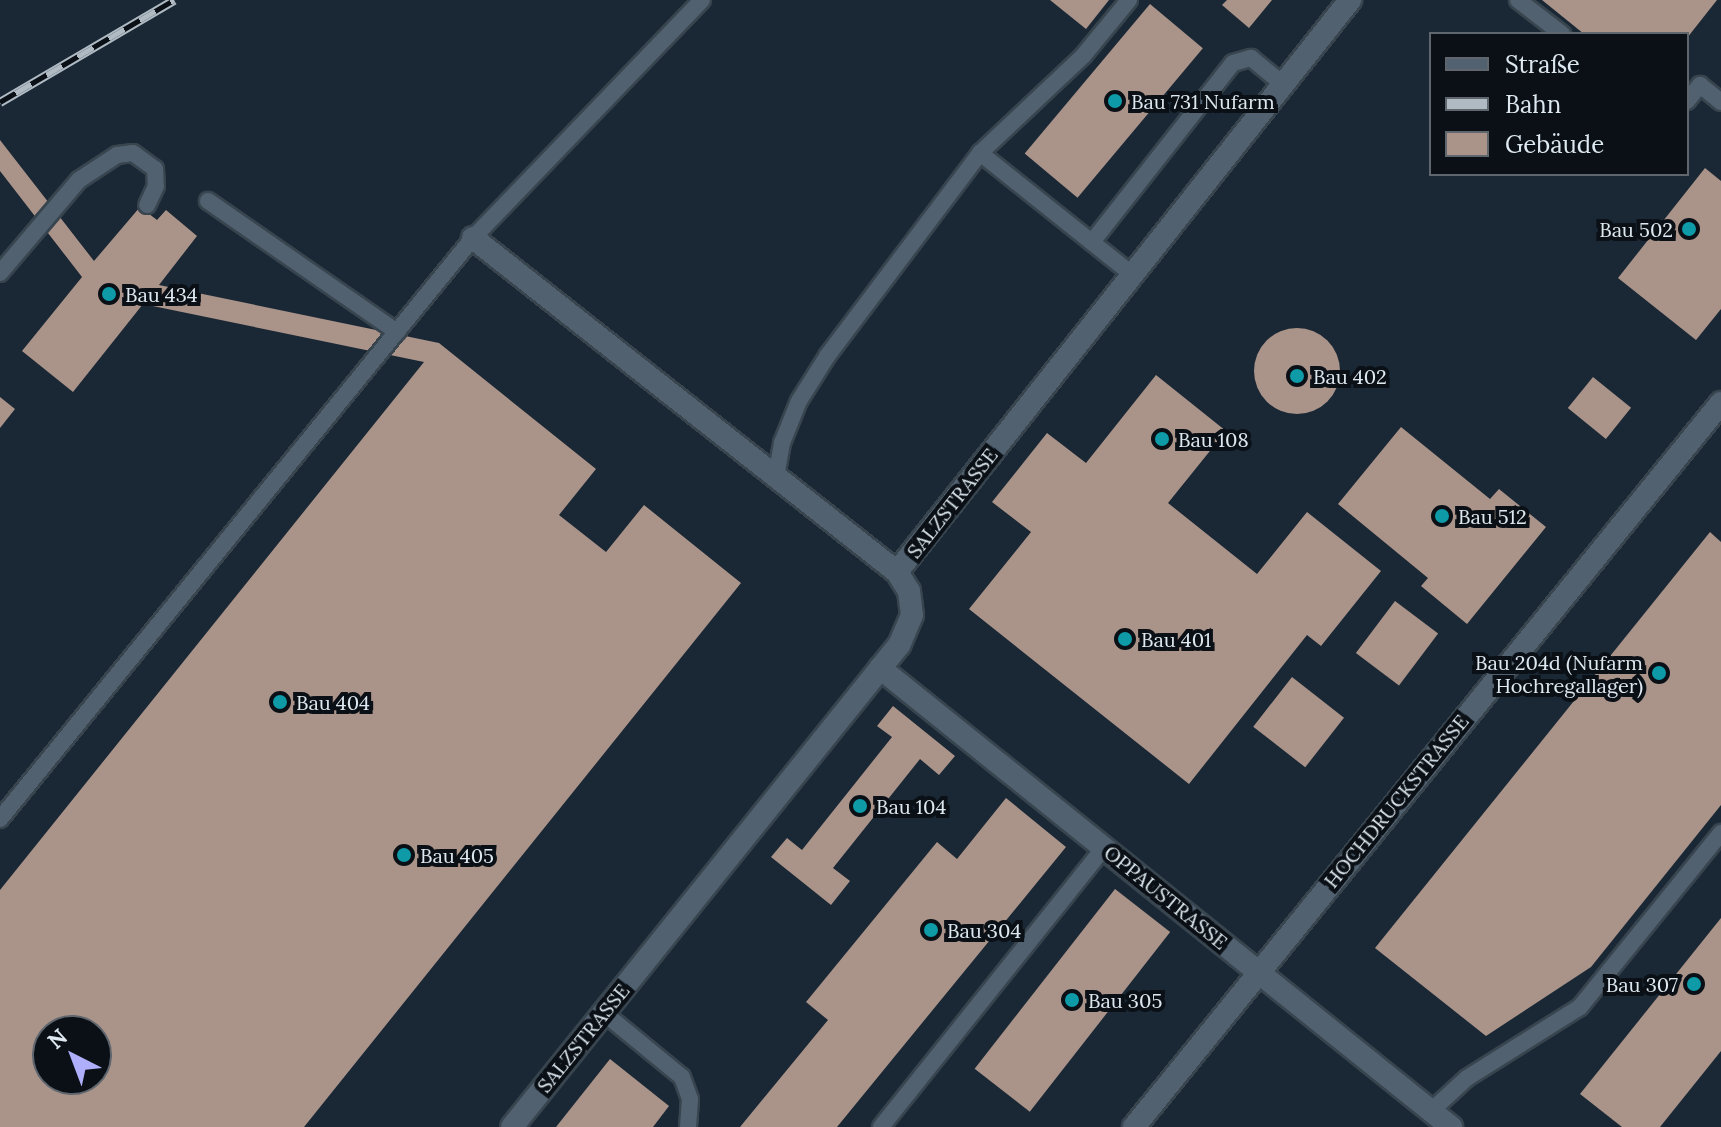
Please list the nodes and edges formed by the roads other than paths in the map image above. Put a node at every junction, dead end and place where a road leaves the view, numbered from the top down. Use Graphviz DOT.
graph roads {
  1 [pos="702,0"];
  2 [pos="1129,0"];
  3 [pos="1350,0"];
  4 [pos="1518,0"];
  5 [pos="1559,32"];
  6 [pos="1284,85"];
  7 [pos="1689,99"];
  8 [pos="1721,102"];
  9 [pos="980,153"];
  10 [pos="208,201"];
  11 [pos="147,205"];
  12 [pos="473,238"];
  13 [pos="1092,242"];
  14 [pos="0,273"];
  15 [pos="1133,275"];
  16 [pos="397,332"];
  17 [pos="1721,403"];
  18 [pos="776,477"];
  19 [pos="897,572"];
  20 [pos="880,668"];
  21 [pos="0,819"];
  22 [pos="1721,833"];
  23 [pos="1104,848"];
  24 [pos="1257,971"];
  25 [pos="604,1013"];
  26 [pos="1431,1111"];
  27 [pos="512,1127"];
  28 [pos="688,1127"];
  29 [pos="881,1127"];
  30 [pos="1134,1127"];
  31 [pos="1451,1127"];
  1 -- 12 [label="lane"];
  2 -- 9 [label="lane"];
  3 -- 6 [label="street, SALZSTRASSE"];
  4 -- 5 [label="lane"];
  6 -- 13 [label="lane"];
  6 -- 15 [label="street, SALZSTRASSE"];
  7 -- 8 [label="lane"];
  9 -- 13 [label="lane"];
  9 -- 18 [label="lane"];
  10 -- 16 [label="lane"];
  11 -- 14 [label="lane"];
  12 -- 16 [label="lane"];
  12 -- 18 [label="street"];
  13 -- 15 [label="lane"];
  15 -- 19 [label="street, SALZSTRASSE"];
  16 -- 21 [label="lane"];
  17 -- 24 [label="street, HOCHDRUCKSTRASSE"];
  18 -- 19 [label="street"];
  19 -- 20 [label="street, SALZSTRASSE"];
  20 -- 23 [label="street, OPPAUSTRASSE"];
  20 -- 25 [label="street, SALZSTRASSE"];
  22 -- 26 [label="lane"];
  23 -- 24 [label="street, OPPAUSTRASSE"];
  23 -- 29 [label="lane"];
  24 -- 26 [label="street, OPPAUSTRASSE"];
  24 -- 30 [label="street, HOCHDRUCKSTRASSE"];
  25 -- 27 [label="street, SALZSTRASSE"];
  25 -- 28 [label="lane"];
  26 -- 31 [label="street, OPPAUSTRASSE"];
}
